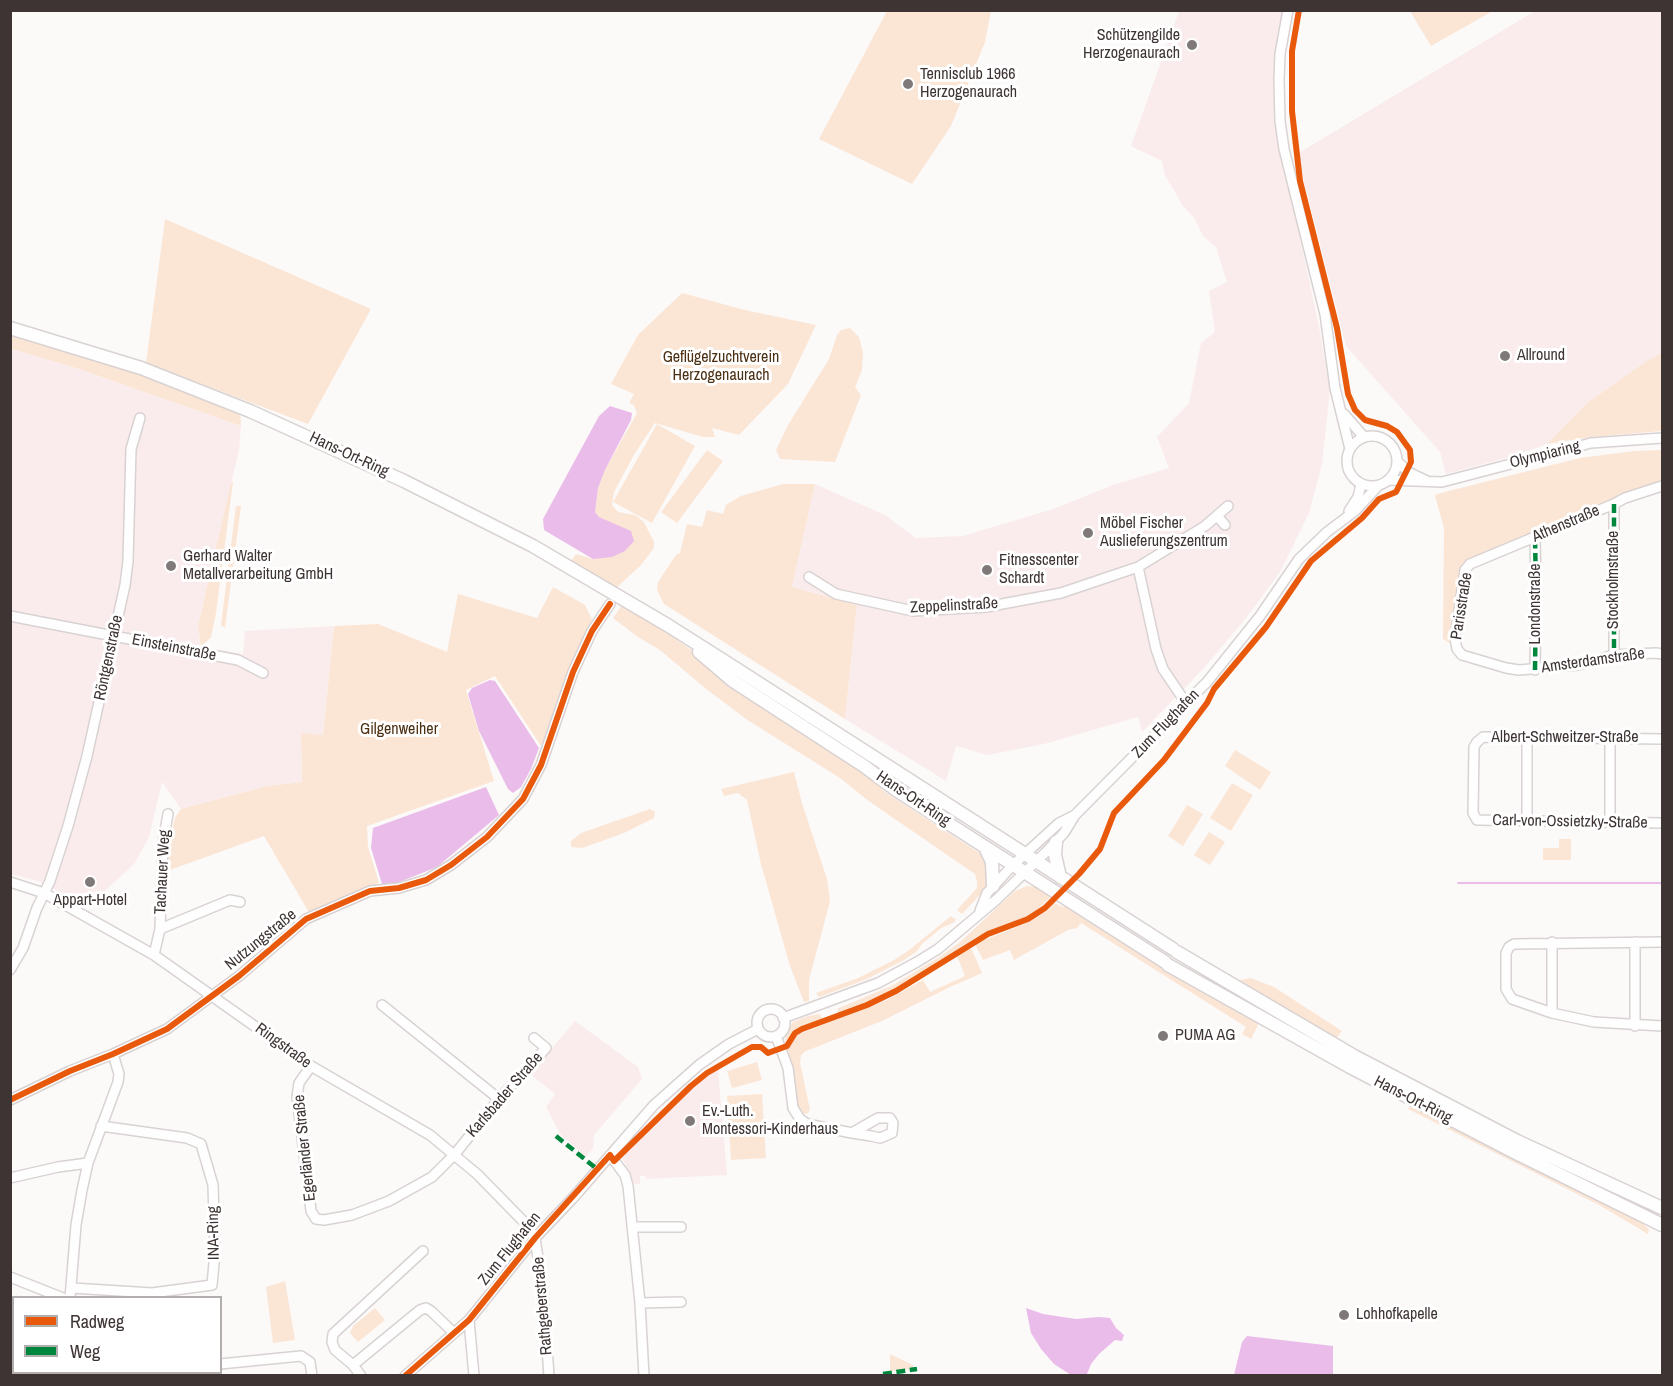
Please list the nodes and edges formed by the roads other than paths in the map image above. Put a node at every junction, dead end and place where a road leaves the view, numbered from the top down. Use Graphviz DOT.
graph roads {
  1 [pos="1288,10"];
  2 [pos="10,328"];
  3 [pos="1341,411"];
  4 [pos="140,418"];
  5 [pos="1364,437"];
  6 [pos="1662,438"];
  7 [pos="1350,448"];
  8 [pos="1397,461"];
  9 [pos="1389,480"];
  10 [pos="1429,482"];
  11 [pos="1361,484"];
  12 [pos="1378,486"];
  13 [pos="1662,486"];
  14 [pos="1614,504"];
  15 [pos="1228,506"];
  16 [pos="1216,516"];
  17 [pos="1345,518"];
  18 [pos="1225,525"];
  19 [pos="1535,537"];
  20 [pos="1470,564"];
  21 [pos="1138,567"];
  22 [pos="808,577"];
  23 [pos="610,604"];
  24 [pos="10,616"];
  25 [pos="669,626"];
  26 [pos="113,636"];
  27 [pos="1457,649"];
  28 [pos="1662,654"];
  29 [pos="1614,655"];
  30 [pos="1535,670"];
  31 [pos="263,673"];
  32 [pos="1186,703"];
  33 [pos="1527,738"];
  34 [pos="1610,739"];
  35 [pos="1662,739"];
  36 [pos="168,814"];
  37 [pos="1075,815"];
  38 [pos="1477,820"];
  39 [pos="1527,821"];
  40 [pos="1610,822"];
  41 [pos="1662,823"];
  42 [pos="1060,838"];
  43 [pos="984,846"];
  44 [pos="1030,858"];
  45 [pos="1013,865"];
  46 [pos="1025,872"];
  47 [pos="1060,877"];
  48 [pos="10,882"];
  49 [pos="993,886"];
  50 [pos="44,892"];
  51 [pos="240,902"];
  52 [pos="980,911"];
  53 [pos="160,929"];
  54 [pos="1552,942"];
  55 [pos="1635,942"];
  56 [pos="1662,942"];
  57 [pos="154,955"];
  58 [pos="10,970"];
  59 [pos="212,995"];
  60 [pos="382,1005"];
  61 [pos="1552,1013"];
  62 [pos="783,1018"];
  63 [pos="1635,1026"];
  64 [pos="1662,1026"];
  65 [pos="758,1029"];
  66 [pos="776,1036"];
  67 [pos="534,1038"];
  68 [pos="113,1054"];
  69 [pos="311,1066"];
  70 [pos="500,1099"];
  71 [pos="10,1100"];
  72 [pos="101,1126"];
  73 [pos="852,1133"];
  74 [pos="455,1154"];
  75 [pos="610,1155"];
  76 [pos="88,1163"];
  77 [pos="10,1178"];
  78 [pos="1662,1208"];
  79 [pos="1662,1225"];
  80 [pos="633,1227"];
  81 [pos="681,1227"];
  82 [pos="535,1238"];
  83 [pos="423,1251"];
  84 [pos="10,1278"];
  85 [pos="71,1293"];
  86 [pos="56,1296"];
  87 [pos="681,1302"];
  88 [pos="640,1303"];
  89 [pos="469,1320"];
  90 [pos="451,1330"];
  91 [pos="222,1364"];
  92 [pos="353,1365"];
  93 [pos="312,1376"];
  94 [pos="362,1376"];
  95 [pos="405,1376"];
  96 [pos="474,1376"];
  97 [pos="549,1376"];
  98 [pos="644,1376"];
  1 -- 3 [label="street"];
  2 -- 25 [label="main road, Hans-Ort-Ring"];
  3 -- 5 [label="street"];
  3 -- 7 [label="street"];
  4 -- 26 [label="street, Röntgenstraße"];
  5 -- 7 [label="street"];
  5 -- 8 [label="street"];
  6 -- 10 [label="street, Olympiaring"];
  7 -- 11 [label="street"];
  8 -- 9 [label="street"];
  8 -- 10 [label="street"];
  9 -- 10 [label="street, Olympiaring"];
  9 -- 12 [label="street"];
  11 -- 12 [label="street"];
  11 -- 17 [label="street, Zum Flughafen"];
  12 -- 17 [label="street, Zum Flughafen"];
  13 -- 14 [label="street, Athenstraße"];
  14 -- 19 [label="street, Athenstraße"];
  14 -- 29 [label="street, Stockholmstraße"];
  15 -- 16 [label="street, Zeppelinstraße"];
  16 -- 18 [label="street"];
  16 -- 21 [label="street, Zeppelinstraße"];
  17 -- 32 [label="street, Zum Flughafen"];
  19 -- 20 [label="street, Athenstraße"];
  19 -- 30 [label="street, Londonstraße"];
  20 -- 27 [label="street, Parisstraße"];
  21 -- 22 [label="street, Zeppelinstraße"];
  21 -- 32 [label="street"];
  23 -- 59 [label="street, Nutzungstraße"];
  24 -- 26 [label="street, Einsteinstraße"];
  25 -- 43 [label="main road, Hans-Ort-Ring"];
  25 -- 44 [label="main road, Hans-Ort-Ring"];
  26 -- 31 [label="street, Einsteinstraße"];
  26 -- 50 [label="street, Röntgenstraße"];
  27 -- 30 [label="street, Amsterdamstraße"];
  28 -- 29 [label="street, Amsterdamstraße"];
  29 -- 30 [label="street, Amsterdamstraße"];
  32 -- 37 [label="street, Zum Flughafen"];
  33 -- 34 [label="street, Albert-Schweitzer-Straße"];
  33 -- 38 [label="street, Albert-Schweitzer-Straße"];
  33 -- 39 [label="street"];
  34 -- 35 [label="street, Albert-Schweitzer-Straße"];
  34 -- 40 [label="street"];
  36 -- 53 [label="street, Tachauer Weg"];
  37 -- 42 [label="street, Zum Flughafen"];
  37 -- 44 [label="street, Zum Flughafen"];
  38 -- 39 [label="street, Carl-von-Ossietzky-Straße"];
  39 -- 40 [label="street, Carl-von-Ossietzky-Straße"];
  40 -- 41 [label="street, Carl-von-Ossietzky-Straße"];
  42 -- 44 [label="street, Zum Flughafen"];
  42 -- 47 [label="main road"];
  43 -- 45 [label="main road, Hans-Ort-Ring"];
  43 -- 49 [label="main road"];
  44 -- 45 [label="street, Zum Flughafen"];
  44 -- 46 [label="street, Zum Flughafen"];
  44 -- 47 [label="main road, Hans-Ort-Ring"];
  45 -- 46 [label="main road, Hans-Ort-Ring"];
  45 -- 49 [label="street, Zum Flughafen"];
  46 -- 52 [label="street, Zum Flughafen"];
  46 -- 79 [label="main road, Hans-Ort-Ring"];
  47 -- 78 [label="main road, Hans-Ort-Ring"];
  48 -- 50 [label="street, Ringstraße"];
  49 -- 52 [label="street, Zum Flughafen"];
  50 -- 57 [label="street, Ringstraße"];
  50 -- 58 [label="street, Röntgenstraße"];
  51 -- 53 [label="street, Tachauer Weg"];
  52 -- 62 [label="street, Zum Flughafen"];
  53 -- 57 [label="street, Tachauer Weg"];
  54 -- 55 [label="street"];
  54 -- 61 [label="street"];
  54 -- 61 [label="street"];
  55 -- 56 [label="street"];
  55 -- 63 [label="street"];
  57 -- 59 [label="street, Ringstraße"];
  59 -- 68 [label="street, Nutzungstraße"];
  59 -- 69 [label="street, Ringstraße"];
  60 -- 70 [label="street"];
  61 -- 63 [label="street"];
  62 -- 65 [label="street"];
  62 -- 66 [label="street"];
  63 -- 64 [label="street"];
  65 -- 66 [label="street"];
  65 -- 75 [label="street, Zum Flughafen"];
  66 -- 73 [label="street"];
  67 -- 70 [label="street, Karlsbader Straße"];
  68 -- 71 [label="street, Nutzungstraße"];
  68 -- 72 [label="street"];
  69 -- 74 [label="street, Ringstraße"];
  69 -- 74 [label="street, Egerländer Straße"];
  70 -- 74 [label="street, Karlsbader Straße"];
  72 -- 76 [label="street"];
  72 -- 85 [label="street, INA-Ring"];
  74 -- 82 [label="street, Ringstraße"];
  75 -- 80 [label="street"];
  75 -- 82 [label="street, Zum Flughafen"];
  76 -- 77 [label="street"];
  76 -- 85 [label="street"];
  80 -- 81 [label="street"];
  80 -- 88 [label="street"];
  82 -- 89 [label="street, Zum Flughafen"];
  82 -- 97 [label="street, Rathgeberstraße"];
  83 -- 92 [label="street"];
  84 -- 86 [label="street"];
  87 -- 88 [label="street"];
  88 -- 98 [label="street"];
  89 -- 90 [label="street, Zum Flughafen"];
  89 -- 96 [label="street"];
  90 -- 92 [label="street"];
  90 -- 95 [label="street, Zum Flughafen"];
  91 -- 93 [label="street"];
  92 -- 94 [label="street"];
}
